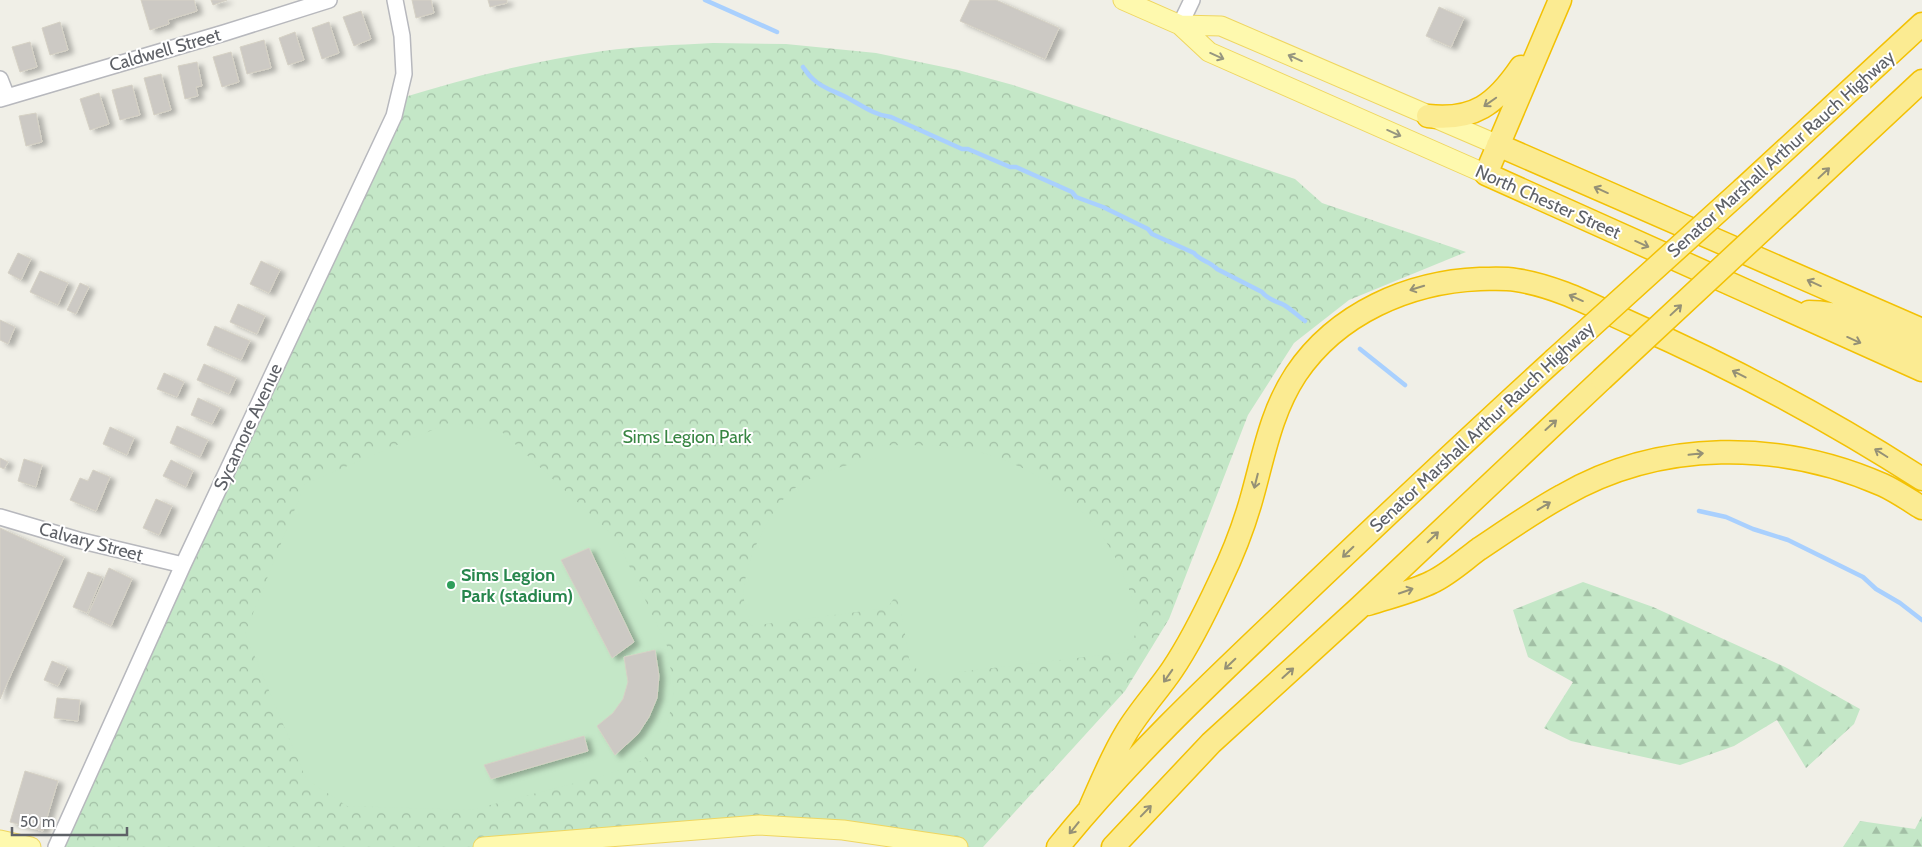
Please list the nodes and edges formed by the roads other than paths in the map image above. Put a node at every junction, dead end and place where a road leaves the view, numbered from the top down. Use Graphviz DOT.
graph roads {
  1 [pos="329,0"];
  2 [pos="395,0"];
  3 [pos="1123,0"];
  4 [pos="1192,0"];
  5 [pos="1560,0"];
  6 [pos="1551,22"];
  7 [pos="1922,24"];
  8 [pos="1180,25"];
  9 [pos="0,79"];
  10 [pos="1922,81"];
  11 [pos="3,98"];
  12 [pos="1922,100"];
  13 [pos="1890,112"];
  14 [pos="1428,116"];
  15 [pos="1498,145"];
  16 [pos="1486,174"];
  17 [pos="1793,312"];
  18 [pos="1922,330"];
  19 [pos="1922,348"];
  20 [pos="1922,370"];
  21 [pos="1922,479"];
  22 [pos="1922,508"];
  23 [pos="0,517"];
  24 [pos="183,565"];
  25 [pos="1360,607"];
  26 [pos="1090,808"];
  27 [pos="0,840"];
  28 [pos="585,842"];
  29 [pos="31,847"];
  30 [pos="56,847"];
  31 [pos="483,847"];
  32 [pos="958,847"];
  33 [pos="1058,847"];
  34 [pos="1113,847"];
  1 -- 11 [label="street, Caldwell Street"];
  2 -- 24 [label="street, Sycamore Avenue"];
  3 -- 8 [label="main road, North Chester Street"];
  4 -- 8 [label="street"];
  5 -- 6 [label="highway"];
  6 -- 14 [label="highway, one-way"];
  6 -- 15 [label="highway"];
  7 -- 26 [label="highway, Senator Marshall Arthur Rauch Highway, one-way, bridge"];
  14 -- 8 [label="main road, North Chester Street, one-way"];
  8 -- 16 [label="main road, North Chester Street, one-way"];
  9 -- 11 [label="street"];
  10 -- 13 [label="highway"];
  12 -- 13 [label="highway"];
  25 -- 13 [label="highway, one-way, bridge"];
  14 -- 15 [label="main road, North Chester Street"];
  15 -- 16 [label="highway"];
  18 -- 15 [label="highway, North Chester Street, one-way"];
  16 -- 17 [label="highway, North Chester Street, one-way"];
  17 -- 19 [label="highway"];
  17 -- 20 [label="highway, North Chester Street, one-way"];
  21 -- 26 [label="highway, one-way"];
  25 -- 22 [label="highway, one-way"];
  23 -- 24 [label="street, Calvary Street"];
  24 -- 30 [label="street, Sycamore Avenue"];
  34 -- 25 [label="highway, one-way"];
  26 -- 33 [label="highway, Senator Marshall Arthur Rauch Highway, one-way"];
  27 -- 29 [label="main road"];
  28 -- 31 [label="main road"];
  28 -- 32 [label="main road"];
}
